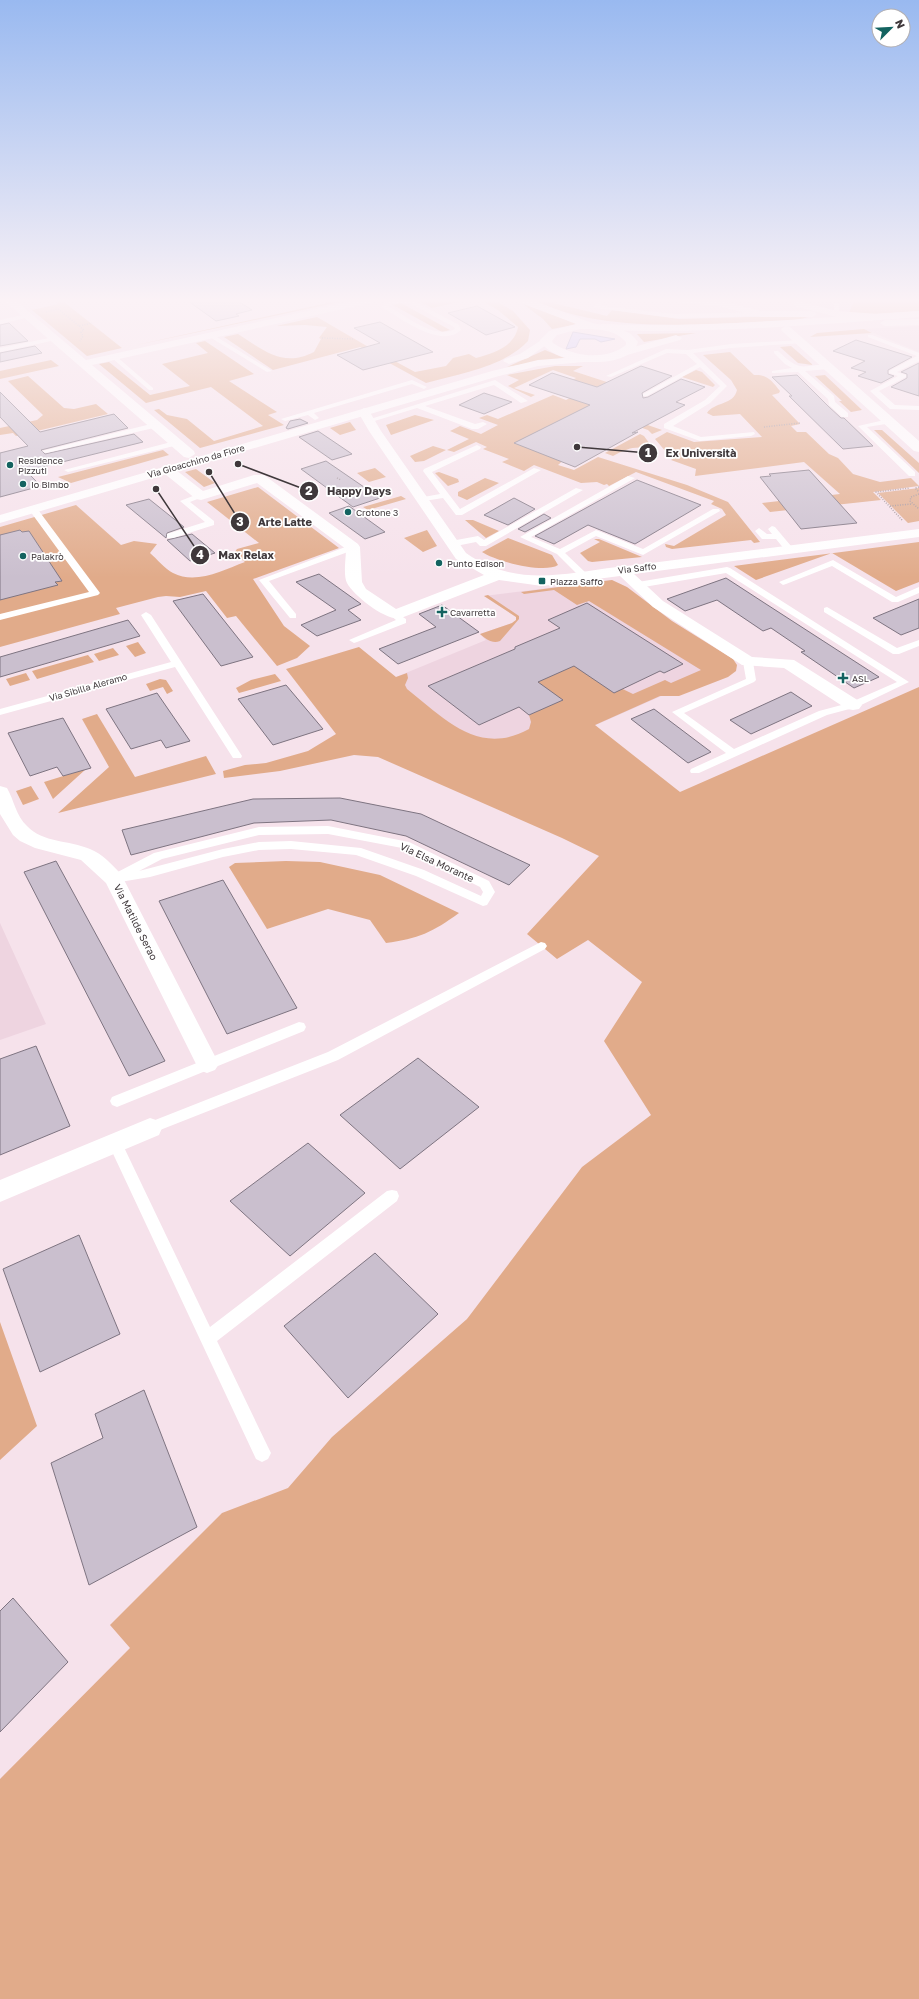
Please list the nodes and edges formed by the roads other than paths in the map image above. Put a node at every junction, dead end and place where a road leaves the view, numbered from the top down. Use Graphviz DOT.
graph roads {
  1 [pos="115,391"];
  2 [pos="407,391"];
  3 [pos="447,391"];
  4 [pos="465,391"];
  5 [pos="509,391"];
  6 [pos="652,391"];
  7 [pos="719,391"];
  8 [pos="823,391"];
  9 [pos="856,391"];
  10 [pos="874,391"];
  11 [pos="645,395"];
  12 [pos="524,401"];
  13 [pos="886,401"];
  14 [pos="868,402"];
  15 [pos="919,404"];
  16 [pos="418,406"];
  17 [pos="919,408"];
  18 [pos="312,415"];
  19 [pos="845,415"];
  20 [pos="366,417"];
  21 [pos="285,419"];
  22 [pos="889,421"];
  23 [pos="483,424"];
  24 [pos="155,425"];
  25 [pos="751,434"];
  26 [pos="175,443"];
  27 [pos="477,447"];
  28 [pos="919,448"];
  29 [pos="46,451"];
  30 [pos="189,454"];
  31 [pos="68,470"];
  32 [pos="167,470"];
  33 [pos="537,470"];
  34 [pos="912,474"];
  35 [pos="630,478"];
  36 [pos="579,490"];
  37 [pos="445,495"];
  38 [pos="201,496"];
  39 [pos="421,500"];
  40 [pos="33,508"];
  41 [pos="0,510"];
  42 [pos="716,511"];
  43 [pos="0,518"];
  44 [pos="759,530"];
  45 [pos="919,533"];
  46 [pos="170,536"];
  47 [pos="451,544"];
  48 [pos="353,547"];
  49 [pos="788,548"];
  50 [pos="560,552"];
  51 [pos="624,569"];
  52 [pos="497,575"];
  53 [pos="583,575"];
  54 [pos="783,582"];
  55 [pos="638,585"];
  56 [pos="919,590"];
  57 [pos="827,610"];
  58 [pos="146,615"];
  59 [pos="394,615"];
  60 [pos="293,616"];
  61 [pos="0,618"];
  62 [pos="354,640"];
  63 [pos="919,643"];
  64 [pos="748,662"];
  65 [pos="177,663"];
  66 [pos="852,705"];
  67 [pos="0,712"];
  68 [pos="734,754"];
  69 [pos="237,756"];
  70 [pos="695,772"];
  71 [pos="3,804"];
  72 [pos="114,879"];
  73 [pos="541,946"];
  74 [pos="299,1027"];
  75 [pos="207,1064"];
  76 [pos="117,1100"];
  77 [pos="150,1128"];
  78 [pos="115,1143"];
  79 [pos="0,1191"];
  80 [pos="392,1196"];
  81 [pos="207,1338"];
  82 [pos="262,1453"];
  1 -- 24 [label="street"];
  2 -- 18 [label="street, Via Gioacchino da Fiore"];
  3 -- 20 [label="street, Via Gioacchino da Fiore"];
  4 -- 16 [label="lane"];
  5 -- 12 [label="lane"];
  6 -- 11 [label="lane"];
  7 -- 25 [label="lane"];
  8 -- 19 [label="lane"];
  9 -- 14 [label="street"];
  10 -- 13 [label="lane"];
  13 -- 14 [label="lane"];
  13 -- 15 [label="lane"];
  13 -- 17 [label="lane"];
  14 -- 22 [label="street"];
  16 -- 20 [label="lane"];
  16 -- 23 [label="lane"];
  18 -- 21 [label="lane"];
  18 -- 30 [label="street, Via Gioacchino da Fiore"];
  20 -- 32 [label="street, Via Gioacchino da Fiore"];
  20 -- 39 [label="street, Via Saffo"];
  22 -- 28 [label="street"];
  22 -- 34 [label="lane"];
  24 -- 26 [label="street"];
  24 -- 29 [label="lane"];
  26 -- 30 [label="street"];
  26 -- 31 [label="lane"];
  27 -- 37 [label="lane"];
  30 -- 41 [label="street, Via Gioacchino da Fiore"];
  32 -- 38 [label="street"];
  32 -- 40 [label="street, Via Gioacchino da Fiore"];
  33 -- 37 [label="lane"];
  35 -- 50 [label="lane"];
  36 -- 47 [label="lane"];
  37 -- 39 [label="lane"];
  38 -- 46 [label="lane"];
  38 -- 48 [label="street"];
  39 -- 47 [label="street, Via Saffo"];
  40 -- 43 [label="street, Via Gioacchino da Fiore"];
  40 -- 61 [label="lane"];
  42 -- 50 [label="lane"];
  44 -- 49 [label="lane"];
  45 -- 49 [label="street, Via Saffo"];
  47 -- 52 [label="street, Via Saffo"];
  48 -- 59 [label="street"];
  48 -- 60 [label="lane"];
  49 -- 51 [label="street, Via Saffo"];
  50 -- 53 [label="lane"];
  51 -- 53 [label="street, Via Saffo"];
  51 -- 55 [label="street"];
  52 -- 53 [label="street, Via Saffo"];
  52 -- 59 [label="street"];
  54 -- 56 [label="lane"];
  55 -- 64 [label="street"];
  55 -- 66 [label="lane"];
  57 -- 63 [label="lane"];
  58 -- 65 [label="lane"];
  59 -- 62 [label="lane"];
  64 -- 66 [label="street"];
  64 -- 68 [label="lane"];
  65 -- 67 [label="lane, Via Sibilla Aleramo"];
  65 -- 69 [label="lane"];
  66 -- 68 [label="lane"];
  68 -- 70 [label="lane"];
  71 -- 72 [label="street, Via Matilde Serao"];
  72 -- 72 [label="lane, Via Elsa Morante"];
  72 -- 75 [label="street, Via Matilde Serao"];
  73 -- 77 [label="lane"];
  74 -- 75 [label="lane"];
  75 -- 76 [label="lane"];
  77 -- 78 [label="street"];
  78 -- 79 [label="street"];
  78 -- 81 [label="lane"];
  80 -- 81 [label="lane"];
  81 -- 82 [label="lane"];
}
